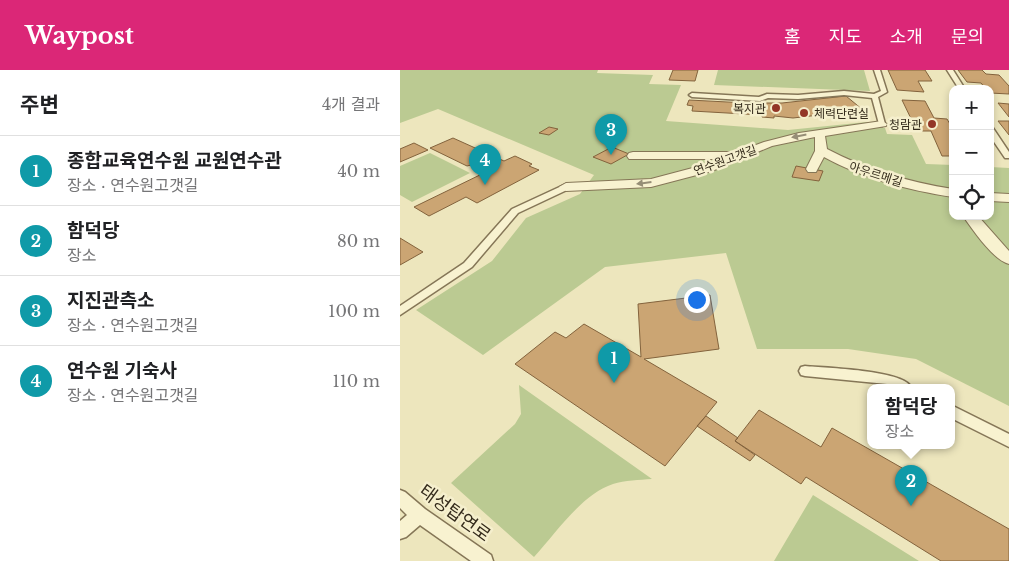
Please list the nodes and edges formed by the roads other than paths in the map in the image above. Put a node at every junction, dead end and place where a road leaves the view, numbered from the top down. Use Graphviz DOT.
graph roads {
  1 [pos="877,70"];
  2 [pos="950,70"];
  3 [pos="959,85"];
  4 [pos="692,95"];
  5 [pos="875,96"];
  6 [pos="882,124"];
  7 [pos="818,133"];
  8 [pos="994,136"];
  9 [pos="821,151"];
  10 [pos="738,155"];
  11 [pos="633,156"];
  12 [pos="1008,156"];
  13 [pos="812,169"];
  14 [pos="566,187"];
  15 [pos="927,190"];
  16 [pos="949,193"];
  17 [pos="994,197"];
  18 [pos="1009,198"];
  19 [pos="949,201"];
  20 [pos="973,220"];
  21 [pos="1009,259"];
  22 [pos="400,311"];
  23 [pos="805,371"];
  24 [pos="899,384"];
  25 [pos="955,413"];
  26 [pos="1009,441"];
  27 [pos="400,497"];
  28 [pos="419,515"];
  29 [pos="400,531"];
  30 [pos="485,561"];
  1 -- 5 [label="lane"];
  2 -- 3 [label="lane"];
  4 -- 5 [label="lane"];
  5 -- 6 [label="lane"];
  6 -- 7 [label="street, 연수원고갯길"];
  7 -- 9 [label="street"];
  7 -- 10 [label="street, 연수원고갯길, one-way"];
  8 -- 12 [label="lane"];
  9 -- 13 [label="street"];
  9 -- 15 [label="street, 아우르메길"];
  10 -- 11 [label="street"];
  10 -- 14 [label="street, 연수원고갯길, one-way"];
  14 -- 22 [label="lane"];
  15 -- 16 [label="street, 아우르메길"];
  15 -- 19 [label="street"];
  17 -- 18 [label="street"];
  20 -- 21 [label="street"];
  23 -- 24 [label="lane"];
  25 -- 26 [label="lane"];
  27 -- 28 [label="lane, 태성탑연로"];
  28 -- 29 [label="lane"];
  28 -- 30 [label="lane, 태성탑연로"];
}
